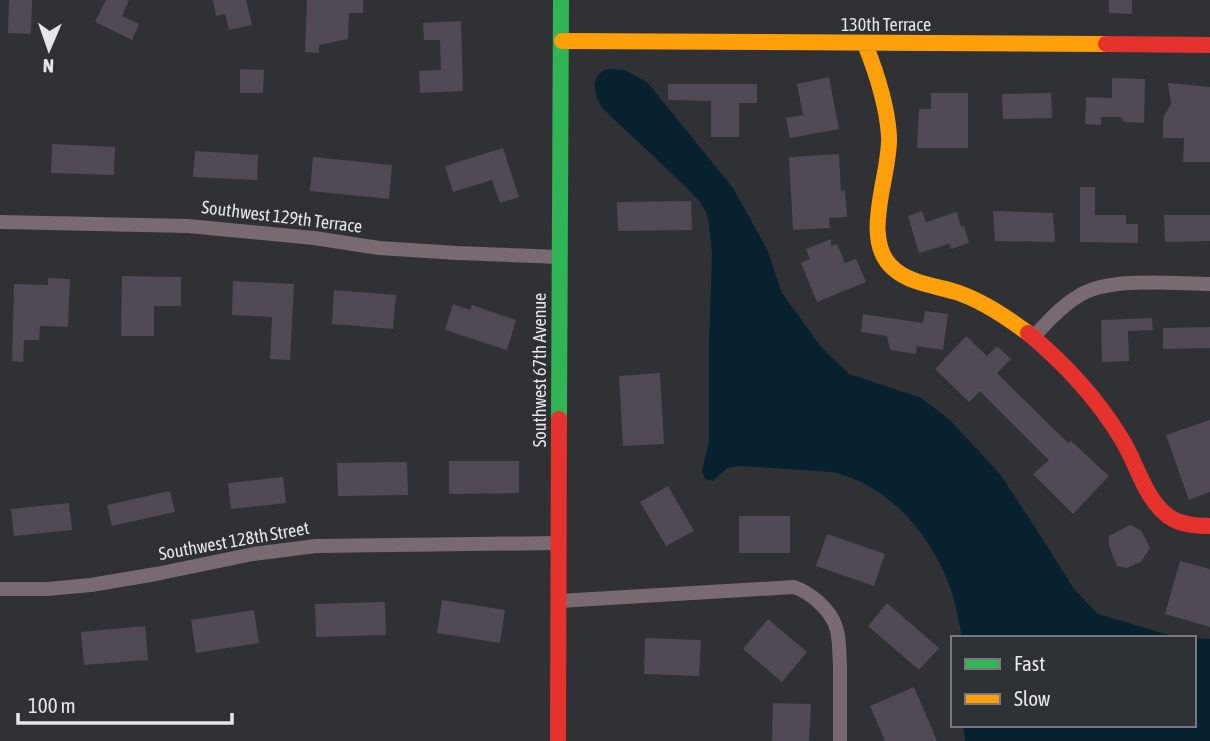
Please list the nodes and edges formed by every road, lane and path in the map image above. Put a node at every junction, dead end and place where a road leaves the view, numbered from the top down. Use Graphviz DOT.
graph roads {
  1 [pos="561,0"];
  2 [pos="562,41"];
  3 [pos="865,44"];
  4 [pos="1210,45"];
  5 [pos="0,222"];
  6 [pos="560,257"];
  7 [pos="1210,284"];
  8 [pos="1033,337"];
  9 [pos="1210,526"];
  10 [pos="559,543"];
  11 [pos="0,589"];
  12 [pos="559,601"];
  13 [pos="558,741"];
  14 [pos="840,741"];
  1 -- 2 [label="street, Southwest 67th Avenue"];
  2 -- 3 [label="street, 130th Terrace"];
  2 -- 6 [label="street, Southwest 67th Avenue"];
  3 -- 4 [label="street, 130th Terrace"];
  3 -- 8 [label="street"];
  5 -- 6 [label="street, Southwest 129th Terrace"];
  6 -- 10 [label="street, Southwest 67th Avenue"];
  7 -- 8 [label="street"];
  8 -- 9 [label="street"];
  10 -- 11 [label="street, Southwest 128th Street"];
  10 -- 12 [label="street, Southwest 67th Avenue"];
  12 -- 13 [label="street, Southwest 67th Avenue"];
  12 -- 14 [label="street"];
}
